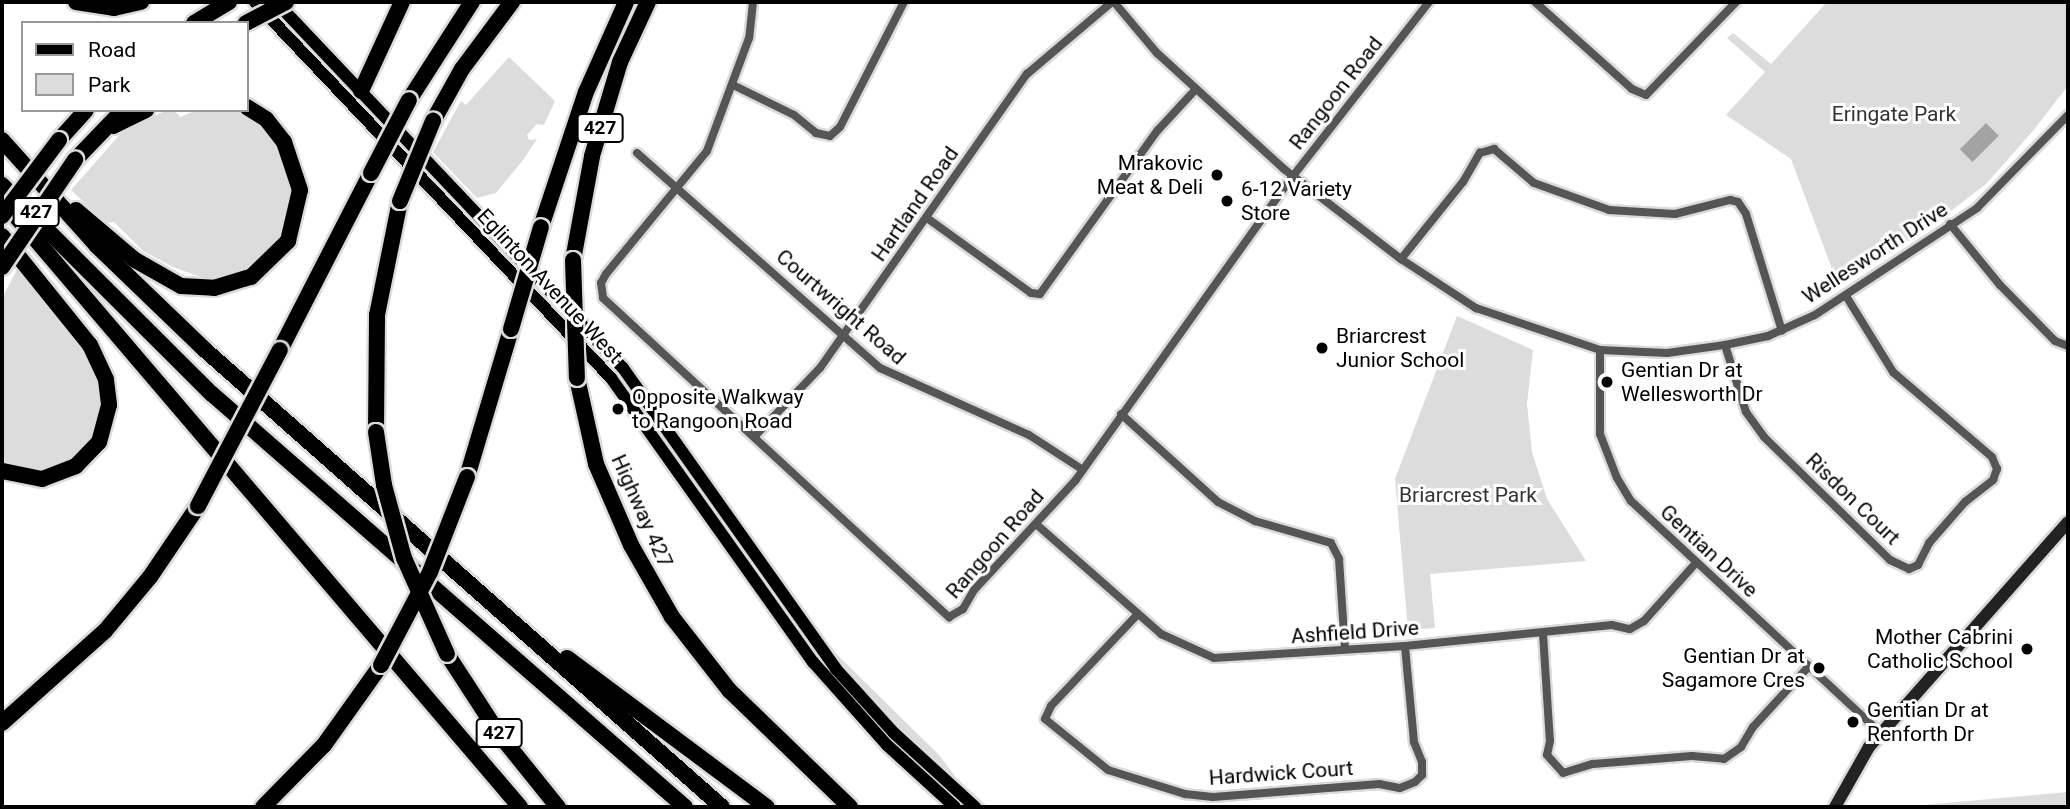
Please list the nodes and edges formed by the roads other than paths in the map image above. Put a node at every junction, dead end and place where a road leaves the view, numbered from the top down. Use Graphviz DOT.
graph roads {
  1 [pos="76,2"];
  2 [pos="141,2"];
  3 [pos="255,2"];
  4 [pos="276,2"];
  5 [pos="286,2"];
  6 [pos="402,2"];
  7 [pos="472,2"];
  8 [pos="512,2"];
  9 [pos="626,2"];
  10 [pos="648,2"];
  11 [pos="753,2"];
  12 [pos="904,2"];
  13 [pos="1113,2"];
  14 [pos="1429,2"];
  15 [pos="1535,2"];
  16 [pos="1736,2"];
  17 [pos="223,5"];
  18 [pos="197,21"];
  19 [pos="248,22"];
  20 [pos="733,85"];
  21 [pos="1196,89"];
  22 [pos="361,91"];
  23 [pos="248,108"];
  24 [pos="84,112"];
  25 [pos="121,112"];
  26 [pos="142,112"];
  27 [pos="2068,116"];
  28 [pos="2061,125"];
  29 [pos="2068,132"];
  30 [pos="96,136"];
  31 [pos="2,140"];
  32 [pos="637,153"];
  33 [pos="22,163"];
  34 [pos="1293,175"];
  35 [pos="2,185"];
  36 [pos="678,188"];
  37 [pos="2,200"];
  38 [pos="2,216"];
  39 [pos="927,218"];
  40 [pos="1950,224"];
  41 [pos="2,236"];
  42 [pos="1401,259"];
  43 [pos="2,267"];
  44 [pos="1846,296"];
  45 [pos="1782,331"];
  46 [pos="842,336"];
  47 [pos="1725,345"];
  48 [pos="2068,346"];
  49 [pos="1600,350"];
  50 [pos="1121,414"];
  51 [pos="755,436"];
  52 [pos="1083,470"];
  53 [pos="2,471"];
  54 [pos="2068,522"];
  55 [pos="1036,524"];
  56 [pos="1695,564"];
  57 [pos="471,582"];
  58 [pos="1137,615"];
  59 [pos="1544,634"];
  60 [pos="1405,646"];
  61 [pos="1345,649"];
  62 [pos="1809,666"];
  63 [pos="2,723"];
  64 [pos="1881,733"];
  65 [pos="269,802"];
  66 [pos="848,804"];
  67 [pos="520,807"];
  68 [pos="558,807"];
  69 [pos="685,807"];
  70 [pos="722,807"];
  71 [pos="767,807"];
  72 [pos="955,807"];
  73 [pos="975,807"];
  74 [pos="1835,807"];
  1 -- 2 [label="highway"];
  3 -- 72 [label="main road, Eglinton Avenue West"];
  4 -- 22 [label="main road, Eglinton Avenue West"];
  5 -- 19 [label="highway, bridge"];
  6 -- 22 [label="highway"];
  7 -- 63 [label="highway, bridge"];
  8 -- 68 [label="highway, 427, bridge"];
  9 -- 65 [label="highway, bridge"];
  10 -- 66 [label="highway, Highway 427 / 427, bridge"];
  11 -- 20 [label="street"];
  12 -- 20 [label="street"];
  13 -- 21 [label="street, Wellesworth Drive"];
  13 -- 39 [label="street, Hartland Road"];
  14 -- 34 [label="street, Rangoon Road"];
  15 -- 16 [label="street"];
  17 -- 18 [label="highway"];
  20 -- 36 [label="street"];
  21 -- 34 [label="street, Wellesworth Drive"];
  21 -- 39 [label="street"];
  22 -- 73 [label="main road, Eglinton Avenue West"];
  23 -- 33 [label="highway"];
  24 -- 38 [label="highway, bridge"];
  25 -- 30 [label="highway, 427"];
  26 -- 30 [label="highway"];
  27 -- 28 [label="street, Wellesworth Drive"];
  28 -- 29 [label="street"];
  28 -- 40 [label="street, Wellesworth Drive"];
  30 -- 43 [label="highway, 427, bridge"];
  31 -- 33 [label="highway"];
  32 -- 36 [label="street, Courtwright Road"];
  33 -- 57 [label="highway"];
  34 -- 42 [label="street, Wellesworth Drive"];
  34 -- 50 [label="street, Rangoon Road"];
  35 -- 69 [label="highway"];
  36 -- 46 [label="street, Courtwright Road"];
  36 -- 51 [label="street, Rangoon Road"];
  37 -- 67 [label="highway"];
  39 -- 46 [label="street, Hartland Road"];
  40 -- 44 [label="street, Wellesworth Drive"];
  40 -- 48 [label="street"];
  41 -- 53 [label="highway"];
  42 -- 45 [label="street"];
  42 -- 49 [label="street, Wellesworth Drive"];
  44 -- 45 [label="street, Wellesworth Drive"];
  44 -- 47 [label="street, Risdon Court"];
  45 -- 47 [label="street, Wellesworth Drive"];
  46 -- 51 [label="street, Hartland Road"];
  46 -- 52 [label="street, Courtwright Road"];
  47 -- 49 [label="street, Wellesworth Drive"];
  49 -- 56 [label="street, Gentian Drive"];
  50 -- 52 [label="street, Rangoon Road"];
  50 -- 61 [label="street"];
  51 -- 55 [label="street, Rangoon Road"];
  52 -- 55 [label="street, Rangoon Road"];
  54 -- 64 [label="main road"];
  55 -- 58 [label="street, Ashfield Drive"];
  56 -- 59 [label="street, Ashfield Drive"];
  56 -- 62 [label="street, Gentian Drive"];
  57 -- 70 [label="highway"];
  57 -- 71 [label="highway"];
  58 -- 60 [label="street, Hardwick Court"];
  58 -- 61 [label="street, Ashfield Drive"];
  59 -- 60 [label="street, Ashfield Drive"];
  59 -- 62 [label="street"];
  60 -- 61 [label="street, Ashfield Drive"];
  62 -- 64 [label="street, Gentian Drive"];
  64 -- 74 [label="main road"];
}
